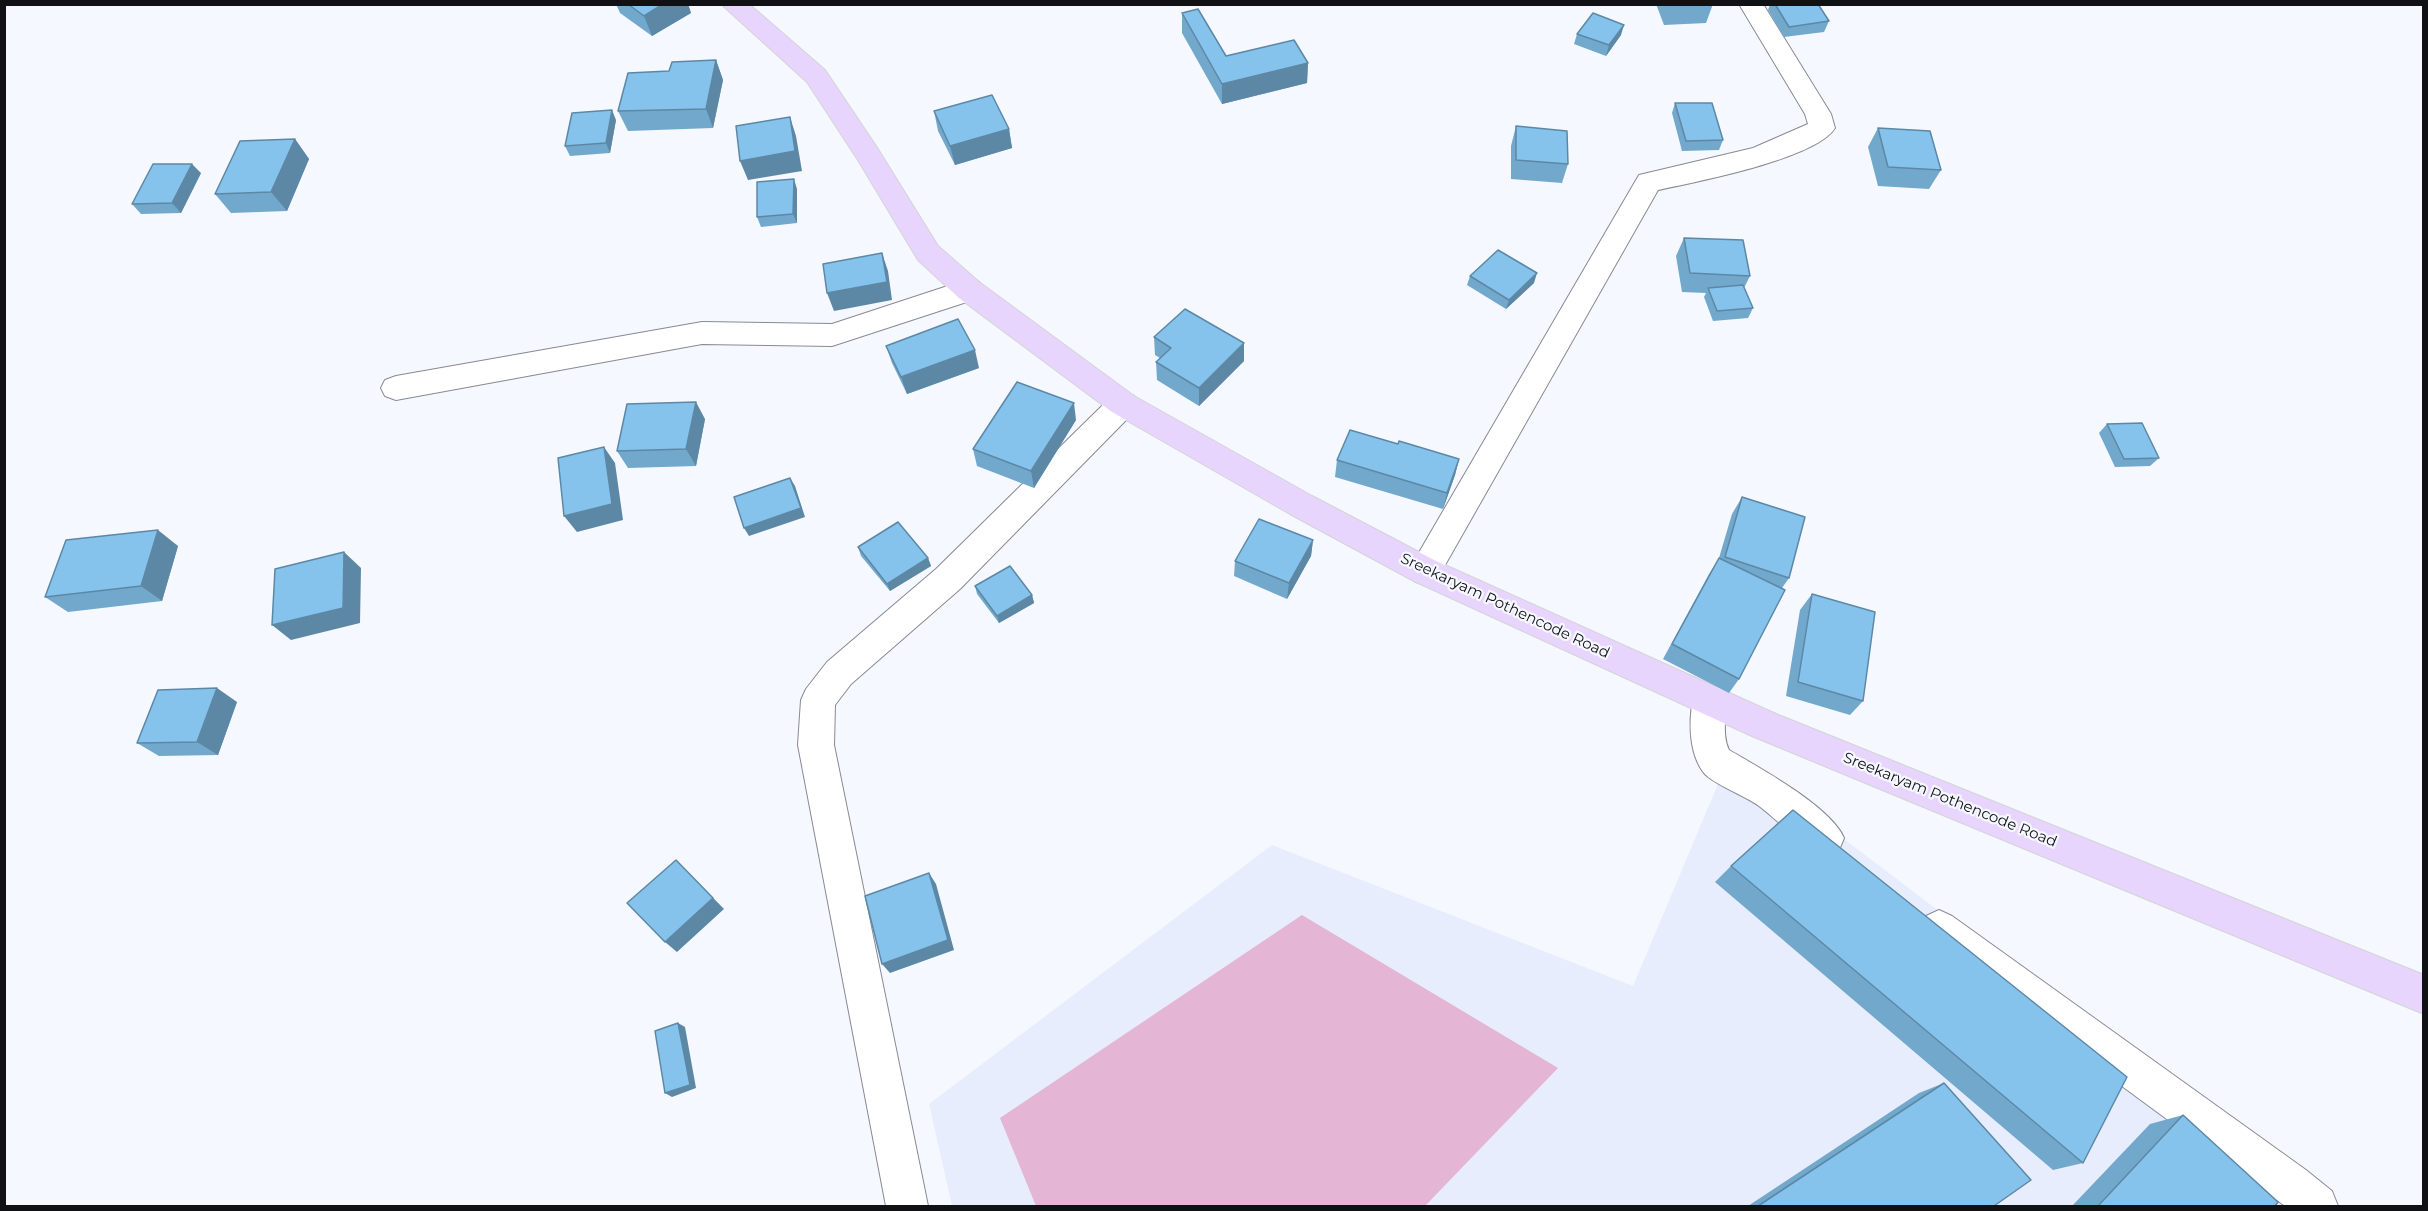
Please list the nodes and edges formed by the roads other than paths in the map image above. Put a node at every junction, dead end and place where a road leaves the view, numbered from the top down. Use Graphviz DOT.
graph roads {
  1 [pos="733,4"];
  2 [pos="1751,4"];
  3 [pos="969,290"];
  4 [pos="396,388"];
  5 [pos="1123,404"];
  6 [pos="1425,571"];
  7 [pos="1708,700"];
  8 [pos="1852,860"];
  9 [pos="1916,911"];
  10 [pos="2424,995"];
  11 [pos="908,1206"];
  12 [pos="2317,1206"];
  1 -- 3 [label="main road, Sreekaryam Pothencode Road"];
  2 -- 6 [label="street"];
  3 -- 4 [label="street"];
  3 -- 5 [label="main road, Sreekaryam Pothencode Road"];
  5 -- 6 [label="main road, Sreekaryam Pothencode Road"];
  5 -- 11 [label="street"];
  6 -- 7 [label="main road, Sreekaryam Pothencode Road"];
  7 -- 8 [label="street"];
  7 -- 10 [label="main road, Sreekaryam Pothencode Road"];
  9 -- 12 [label="street"];
}
